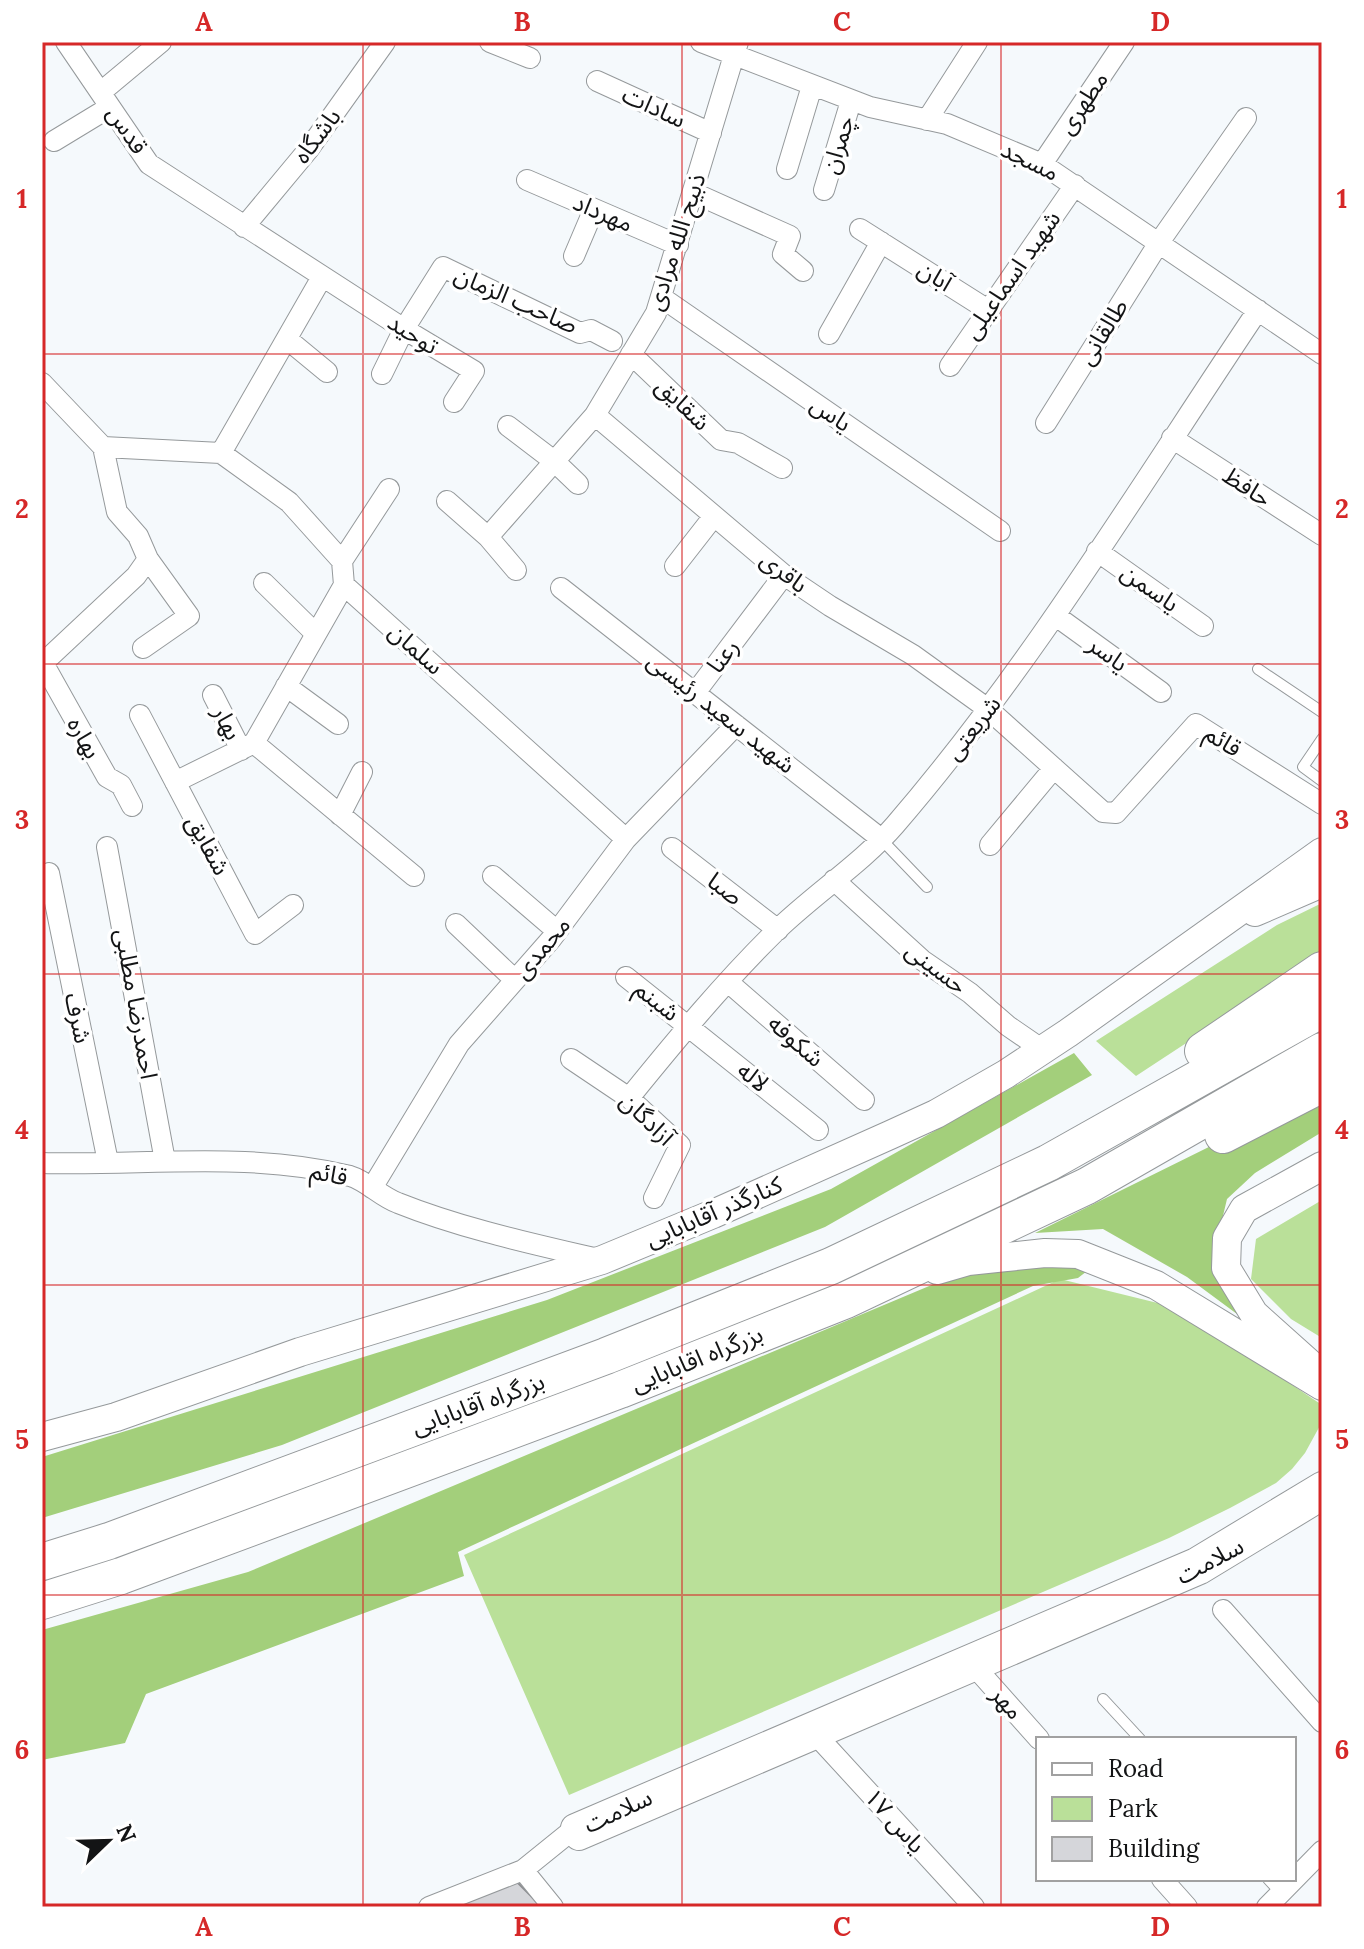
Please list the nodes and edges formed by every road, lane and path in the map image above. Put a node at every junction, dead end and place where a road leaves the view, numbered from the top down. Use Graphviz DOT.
graph roads {
  1 [pos="66,42"];
  2 [pos="161,42"];
  3 [pos="385,42"];
  4 [pos="490,42"];
  5 [pos="701,42"];
  6 [pos="977,42"];
  7 [pos="1124,42"];
  8 [pos="736,49"];
  9 [pos="530,58"];
  10 [pos="597,81"];
  11 [pos="812,86"];
  12 [pos="106,99"];
  13 [pos="851,101"];
  14 [pos="1246,118"];
  15 [pos="927,120"];
  16 [pos="711,133"];
  17 [pos="54,141"];
  18 [pos="1042,164"];
  19 [pos="787,169"];
  20 [pos="527,180"];
  21 [pos="1075,185"];
  22 [pos="824,190"];
  23 [pos="694,193"];
  24 [pos="594,209"];
  25 [pos="244,227"];
  26 [pos="860,229"];
  27 [pos="1160,241"];
  28 [pos="881,242"];
  29 [pos="678,245"];
  30 [pos="574,256"];
  31 [pos="803,271"];
  32 [pos="322,277"];
  33 [pos="661,297"];
  34 [pos="988,310"];
  35 [pos="1258,310"];
  36 [pos="404,329"];
  37 [pos="829,334"];
  38 [pos="287,339"];
  39 [pos="612,341"];
  40 [pos="631,354"];
  41 [pos="1322,354"];
  42 [pos="950,366"];
  43 [pos="327,372"];
  44 [pos="382,374"];
  45 [pos="42,383"];
  46 [pos="454,402"];
  47 [pos="595,415"];
  48 [pos="1046,423"];
  49 [pos="508,426"];
  50 [pos="1172,438"];
  51 [pos="103,447"];
  52 [pos="221,453"];
  53 [pos="554,461"];
  54 [pos="782,468"];
  55 [pos="578,484"];
  56 [pos="389,489"];
  57 [pos="447,501"];
  58 [pos="714,516"];
  59 [pos="1000,531"];
  60 [pos="1322,535"];
  61 [pos="488,537"];
  62 [pos="1097,551"];
  63 [pos="148,559"];
  64 [pos="342,561"];
  65 [pos="675,566"];
  66 [pos="516,570"];
  67 [pos="784,575"];
  68 [pos="264,583"];
  69 [pos="344,585"];
  70 [pos="561,588"];
  71 [pos="1056,616"];
  72 [pos="1203,626"];
  73 [pos="316,634"];
  74 [pos="143,648"];
  75 [pos="42,663"];
  76 [pos="1258,669"];
  77 [pos="286,686"];
  78 [pos="1161,692"];
  79 [pos="695,693"];
  80 [pos="213,695"];
  81 [pos="988,709"];
  82 [pos="1322,712"];
  83 [pos="140,715"];
  84 [pos="338,724"];
  85 [pos="736,725"];
  86 [pos="1322,739"];
  87 [pos="248,747"];
  88 [pos="1054,768"];
  89 [pos="362,772"];
  90 [pos="1322,781"];
  91 [pos="175,782"];
  92 [pos="1322,804"];
  93 [pos="132,806"];
  94 [pos="340,815"];
  95 [pos="880,838"];
  96 [pos="626,839"];
  97 [pos="990,845"];
  98 [pos="107,847"];
  99 [pos="672,848"];
  100 [pos="1322,852"];
  101 [pos="49,873"];
  102 [pos="414,876"];
  103 [pos="493,876"];
  104 [pos="834,880"];
  105 [pos="1322,883"];
  106 [pos="927,887"];
  107 [pos="293,905"];
  108 [pos="456,924"];
  109 [pos="778,930"];
  110 [pos="557,931"];
  111 [pos="1203,935"];
  112 [pos="1322,970"];
  113 [pos="626,977"];
  114 [pos="515,980"];
  115 [pos="728,982"];
  116 [pos="1322,1009"];
  117 [pos="688,1025"];
  118 [pos="1043,1050"];
  119 [pos="1322,1051"];
  120 [pos="571,1059"];
  121 [pos="1322,1084"];
  122 [pos="629,1098"];
  123 [pos="864,1100"];
  124 [pos="818,1130"];
  125 [pos="165,1161"];
  126 [pos="108,1162"];
  127 [pos="42,1163"];
  128 [pos="1322,1166"];
  129 [pos="1087,1186"];
  130 [pos="372,1188"];
  131 [pos="654,1198"];
  132 [pos="907,1230"];
  133 [pos="602,1260"];
  134 [pos="856,1295"];
  135 [pos="1322,1374"];
  136 [pos="1322,1386"];
  137 [pos="42,1437"];
  138 [pos="1322,1486"];
  139 [pos="1322,1496"];
  140 [pos="42,1562"];
  141 [pos="42,1601"];
  142 [pos="1223,1610"];
  143 [pos="975,1667"];
  144 [pos="1103,1699"];
  145 [pos="1322,1722"];
  146 [pos="817,1736"];
  147 [pos="1037,1737"];
  148 [pos="1138,1737"];
  149 [pos="577,1832"];
  150 [pos="1322,1851"];
  151 [pos="523,1870"];
  152 [pos="1296,1873"];
  153 [pos="1164,1881"];
  154 [pos="429,1907"];
  155 [pos="553,1907"];
  156 [pos="974,1907"];
  157 [pos="1187,1907"];
  1 -- 12 [label="street, قدس"];
  2 -- 12 [label="street"];
  3 -- 25 [label="street, باشگاه"];
  4 -- 9 [label="street"];
  5 -- 8 [label="street, مسجد"];
  6 -- 15 [label="street"];
  7 -- 18 [label="street, مطهری"];
  8 -- 11 [label="street, مسجد"];
  8 -- 16 [label="street, ذبیح الله مرادی"];
  10 -- 16 [label="street, سادات"];
  11 -- 13 [label="street, مسجد"];
  11 -- 19 [label="street"];
  12 -- 17 [label="street"];
  12 -- 25 [label="street, قدس"];
  13 -- 15 [label="street, مسجد"];
  13 -- 22 [label="street, چمران"];
  14 -- 27 [label="street, طالقانی"];
  15 -- 18 [label="street, مسجد"];
  16 -- 23 [label="street, ذبیح الله مرادی"];
  18 -- 21 [label="street, مسجد"];
  20 -- 24 [label="street, مهرداد"];
  21 -- 27 [label="street, مسجد"];
  21 -- 34 [label="street, شهید اسماعیلی"];
  23 -- 29 [label="street, ذبیح الله مرادی"];
  23 -- 31 [label="street"];
  24 -- 29 [label="street, مهرداد"];
  24 -- 30 [label="street"];
  25 -- 32 [label="street, توحید"];
  26 -- 28 [label="street, آبان"];
  27 -- 35 [label="street, مسجد"];
  27 -- 48 [label="street, طالقانی"];
  28 -- 34 [label="street, آبان"];
  28 -- 37 [label="street"];
  29 -- 33 [label="street, ذبیح الله مرادی"];
  32 -- 36 [label="street, توحید"];
  32 -- 38 [label="street"];
  33 -- 40 [label="street, ذبیح الله مرادی"];
  33 -- 59 [label="street, یاس"];
  34 -- 42 [label="street, شهید اسماعیلی"];
  35 -- 41 [label="street, مسجد"];
  35 -- 50 [label="street, شریعتی"];
  36 -- 39 [label="street, صاحب الزمان"];
  36 -- 44 [label="street"];
  36 -- 46 [label="street, توحید"];
  38 -- 43 [label="street"];
  38 -- 52 [label="street"];
  40 -- 47 [label="street, ذبیح الله مرادی"];
  40 -- 54 [label="street, شقایق"];
  45 -- 51 [label="street"];
  47 -- 53 [label="street, ذبیح الله مرادی"];
  47 -- 58 [label="street, باقری"];
  49 -- 53 [label="street"];
  50 -- 60 [label="street, حافظ"];
  50 -- 62 [label="street, شریعتی"];
  51 -- 52 [label="street"];
  51 -- 63 [label="street"];
  52 -- 64 [label="street"];
  53 -- 55 [label="street"];
  53 -- 61 [label="street, ذبیح الله مرادی"];
  56 -- 64 [label="street"];
  57 -- 61 [label="street"];
  58 -- 65 [label="street"];
  58 -- 67 [label="street, باقری"];
  61 -- 66 [label="street"];
  62 -- 71 [label="street, شریعتی"];
  62 -- 72 [label="street, یاسمن"];
  63 -- 74 [label="street"];
  63 -- 75 [label="street"];
  64 -- 69 [label="street"];
  67 -- 79 [label="street, رعنا"];
  67 -- 81 [label="street, باقری"];
  68 -- 73 [label="street"];
  69 -- 73 [label="street"];
  69 -- 96 [label="street, سلمان"];
  70 -- 79 [label="street, شهید سعید رئیسی"];
  71 -- 78 [label="street, یاسر"];
  71 -- 81 [label="street, شریعتی"];
  73 -- 77 [label="street"];
  75 -- 93 [label="street, بهاره"];
  76 -- 82 [label="lane"];
  77 -- 84 [label="street"];
  77 -- 87 [label="street"];
  79 -- 85 [label="street, شهید سعید رئیسی"];
  80 -- 87 [label="street, بهار"];
  81 -- 88 [label="street"];
  81 -- 95 [label="street, شریعتی"];
  83 -- 91 [label="street, شقایق"];
  85 -- 95 [label="street, شهید سعید رئیسی"];
  85 -- 96 [label="street, محمدی"];
  86 -- 90 [label="lane"];
  87 -- 91 [label="street"];
  87 -- 94 [label="street"];
  88 -- 92 [label="street, قائم"];
  88 -- 97 [label="street"];
  89 -- 94 [label="street"];
  91 -- 107 [label="street, شقایق"];
  94 -- 102 [label="street"];
  95 -- 104 [label="street, شریعتی"];
  95 -- 106 [label="lane"];
  96 -- 110 [label="street, محمدی"];
  98 -- 125 [label="street, احمدرضا مطلبی"];
  99 -- 109 [label="street, صبا"];
  100 -- 111 [label="street, کنارگذر آقابابایی"];
  101 -- 126 [label="street, شرف"];
  103 -- 110 [label="street"];
  104 -- 109 [label="street, شریعتی"];
  104 -- 118 [label="street, حسینی"];
  105 -- 111 [label="street"];
  108 -- 114 [label="street"];
  109 -- 115 [label="street, شریعتی"];
  110 -- 114 [label="street, محمدی"];
  111 -- 118 [label="street, کنارگذر آقابابایی"];
  112 -- 132 [label="highway"];
  113 -- 117 [label="street, شبنم"];
  114 -- 130 [label="street, محمدی"];
  115 -- 117 [label="street, شریعتی"];
  115 -- 123 [label="street, شکوفه"];
  116 -- 132 [label="highway"];
  117 -- 122 [label="street, شریعتی"];
  117 -- 124 [label="street, لاله"];
  118 -- 133 [label="street, کنارگذر آقابابایی"];
  119 -- 129 [label="highway, بزرگراه اقابابایی"];
  120 -- 122 [label="street, آزادگان"];
  121 -- 129 [label="highway"];
  122 -- 131 [label="street, آزادگان"];
  125 -- 126 [label="street, قائم"];
  125 -- 130 [label="street, قائم"];
  126 -- 127 [label="street, قائم"];
  128 -- 135 [label="street"];
  129 -- 134 [label="highway, بزرگراه اقابابایی"];
  130 -- 133 [label="street, قائم"];
  132 -- 140 [label="highway, بزرگراه آقابابایی"];
  133 -- 137 [label="street, کنارگذر آقابابایی"];
  134 -- 136 [label="street"];
  134 -- 141 [label="highway, بزرگراه اقابابایی"];
  138 -- 149 [label="street, سلامت"];
  139 -- 143 [label="street, سلامت"];
  142 -- 145 [label="street"];
  143 -- 146 [label="street, سلامت"];
  143 -- 147 [label="street, مهر"];
  144 -- 148 [label="lane"];
  146 -- 149 [label="street, سلامت"];
  146 -- 156 [label="street, یاس ۱۷"];
  149 -- 151 [label="street"];
  150 -- 152 [label="street"];
  151 -- 154 [label="street"];
  151 -- 155 [label="street"];
  153 -- 157 [label="street"];
}
